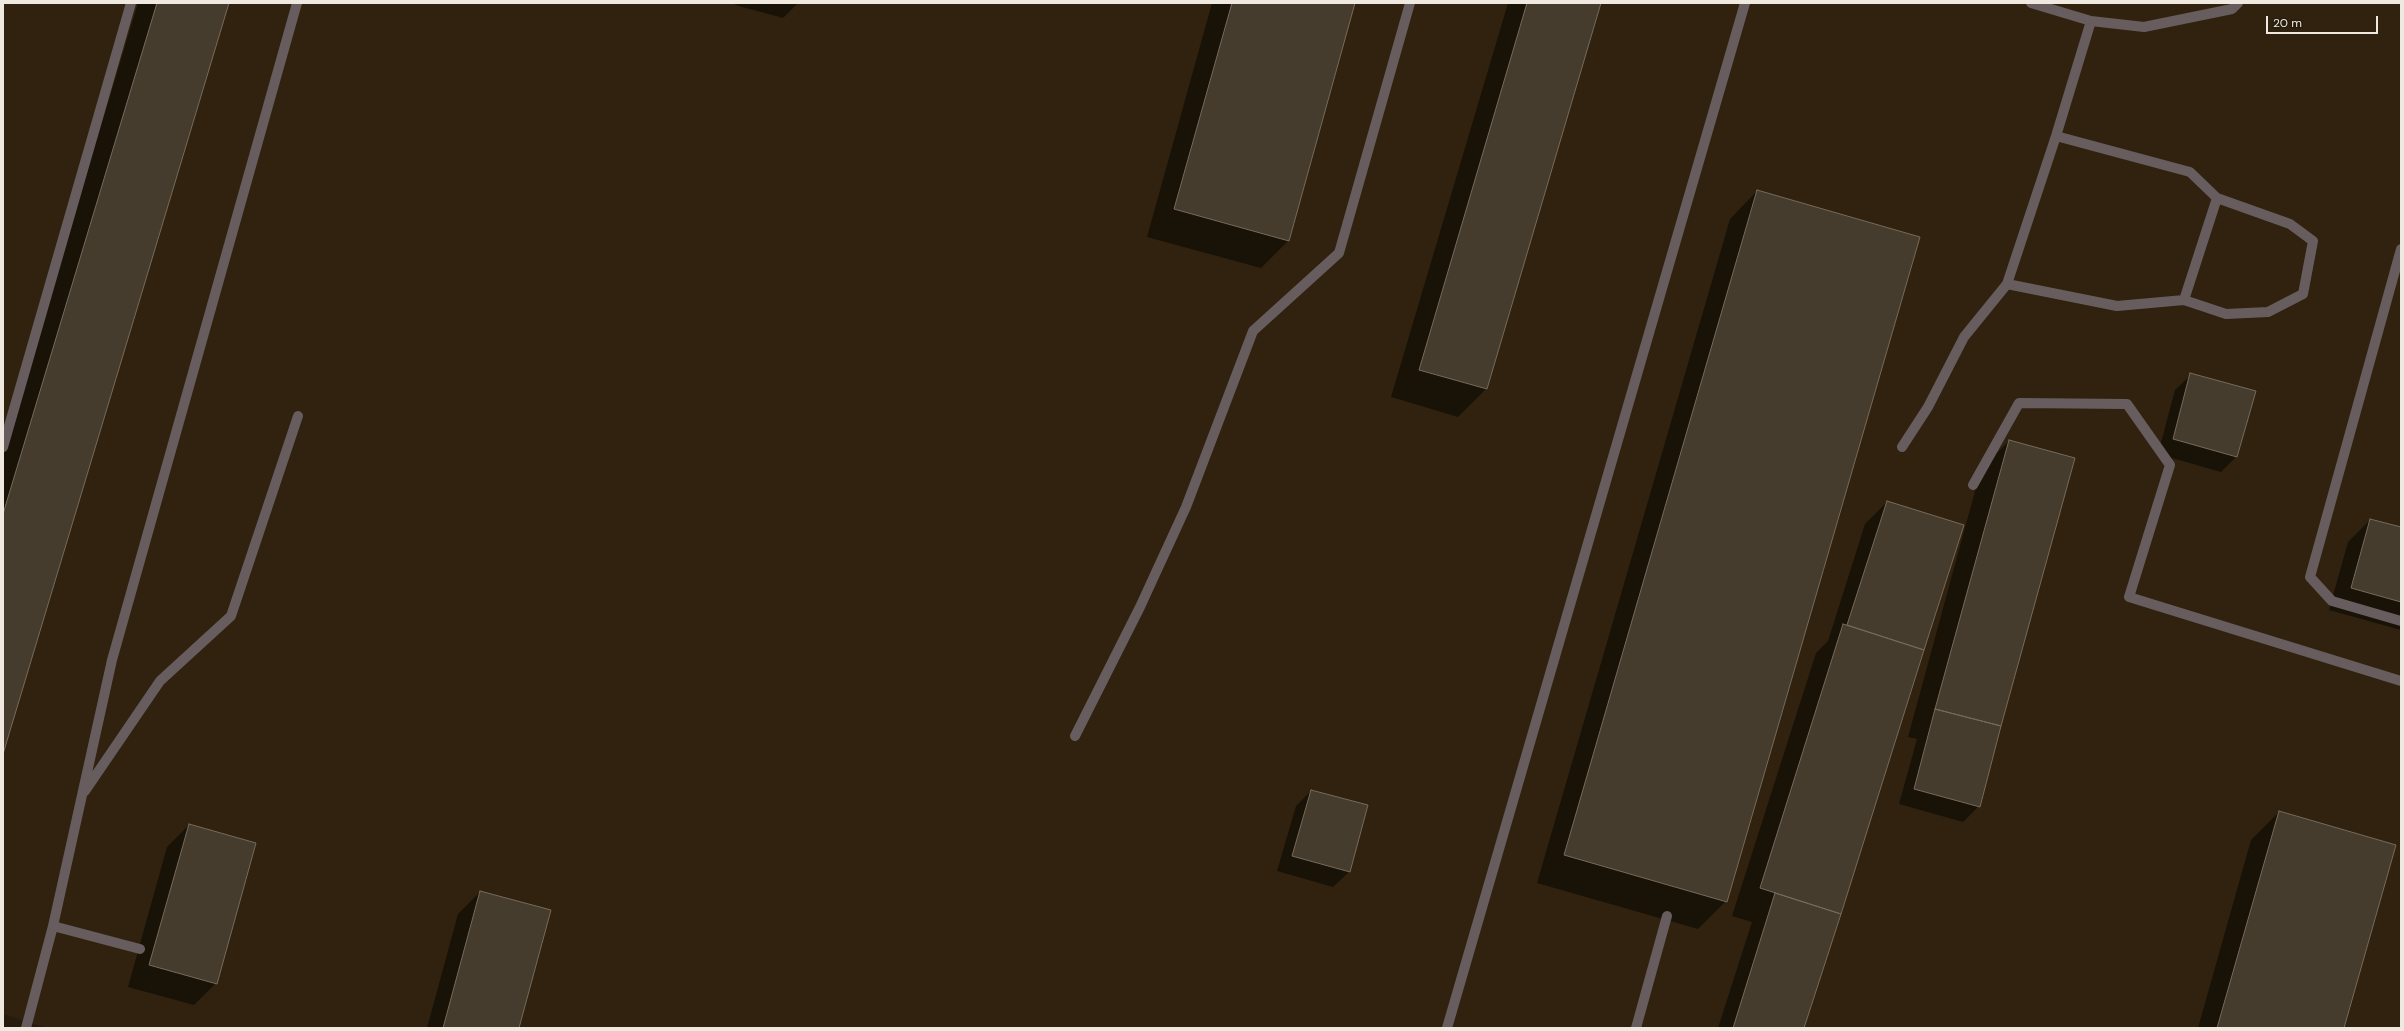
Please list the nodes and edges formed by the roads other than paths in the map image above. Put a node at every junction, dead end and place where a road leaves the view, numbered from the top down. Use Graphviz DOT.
graph roads {
  1 [pos="131,3"];
  2 [pos="297,3"];
  3 [pos="1410,3"];
  4 [pos="1745,3"];
  5 [pos="2031,3"];
  6 [pos="2238,3"];
  7 [pos="2091,21"];
  8 [pos="2056,136"];
  9 [pos="2218,198"];
  10 [pos="2401,249"];
  11 [pos="2007,284"];
  12 [pos="2184,300"];
  13 [pos="298,416"];
  14 [pos="3,447"];
  15 [pos="1902,447"];
  16 [pos="1973,485"];
  17 [pos="2401,621"];
  18 [pos="2401,681"];
  19 [pos="1075,736"];
  20 [pos="82,796"];
  21 [pos="1667,916"];
  22 [pos="53,926"];
  23 [pos="140,949"];
  24 [pos="26,1028"];
  25 [pos="1447,1028"];
  26 [pos="1636,1028"];
  1 -- 14 [label="lane"];
  2 -- 20 [label="lane"];
  3 -- 19 [label="lane"];
  4 -- 25 [label="lane"];
  5 -- 7 [label="lane"];
  6 -- 7 [label="lane"];
  7 -- 8 [label="lane"];
  8 -- 9 [label="lane"];
  8 -- 11 [label="lane"];
  9 -- 12 [label="lane"];
  9 -- 12 [label="lane"];
  10 -- 17 [label="lane"];
  11 -- 12 [label="lane"];
  11 -- 15 [label="lane"];
  13 -- 20 [label="lane"];
  16 -- 18 [label="lane"];
  20 -- 22 [label="lane"];
  21 -- 26 [label="lane"];
  22 -- 23 [label="lane"];
  22 -- 24 [label="lane"];
}
